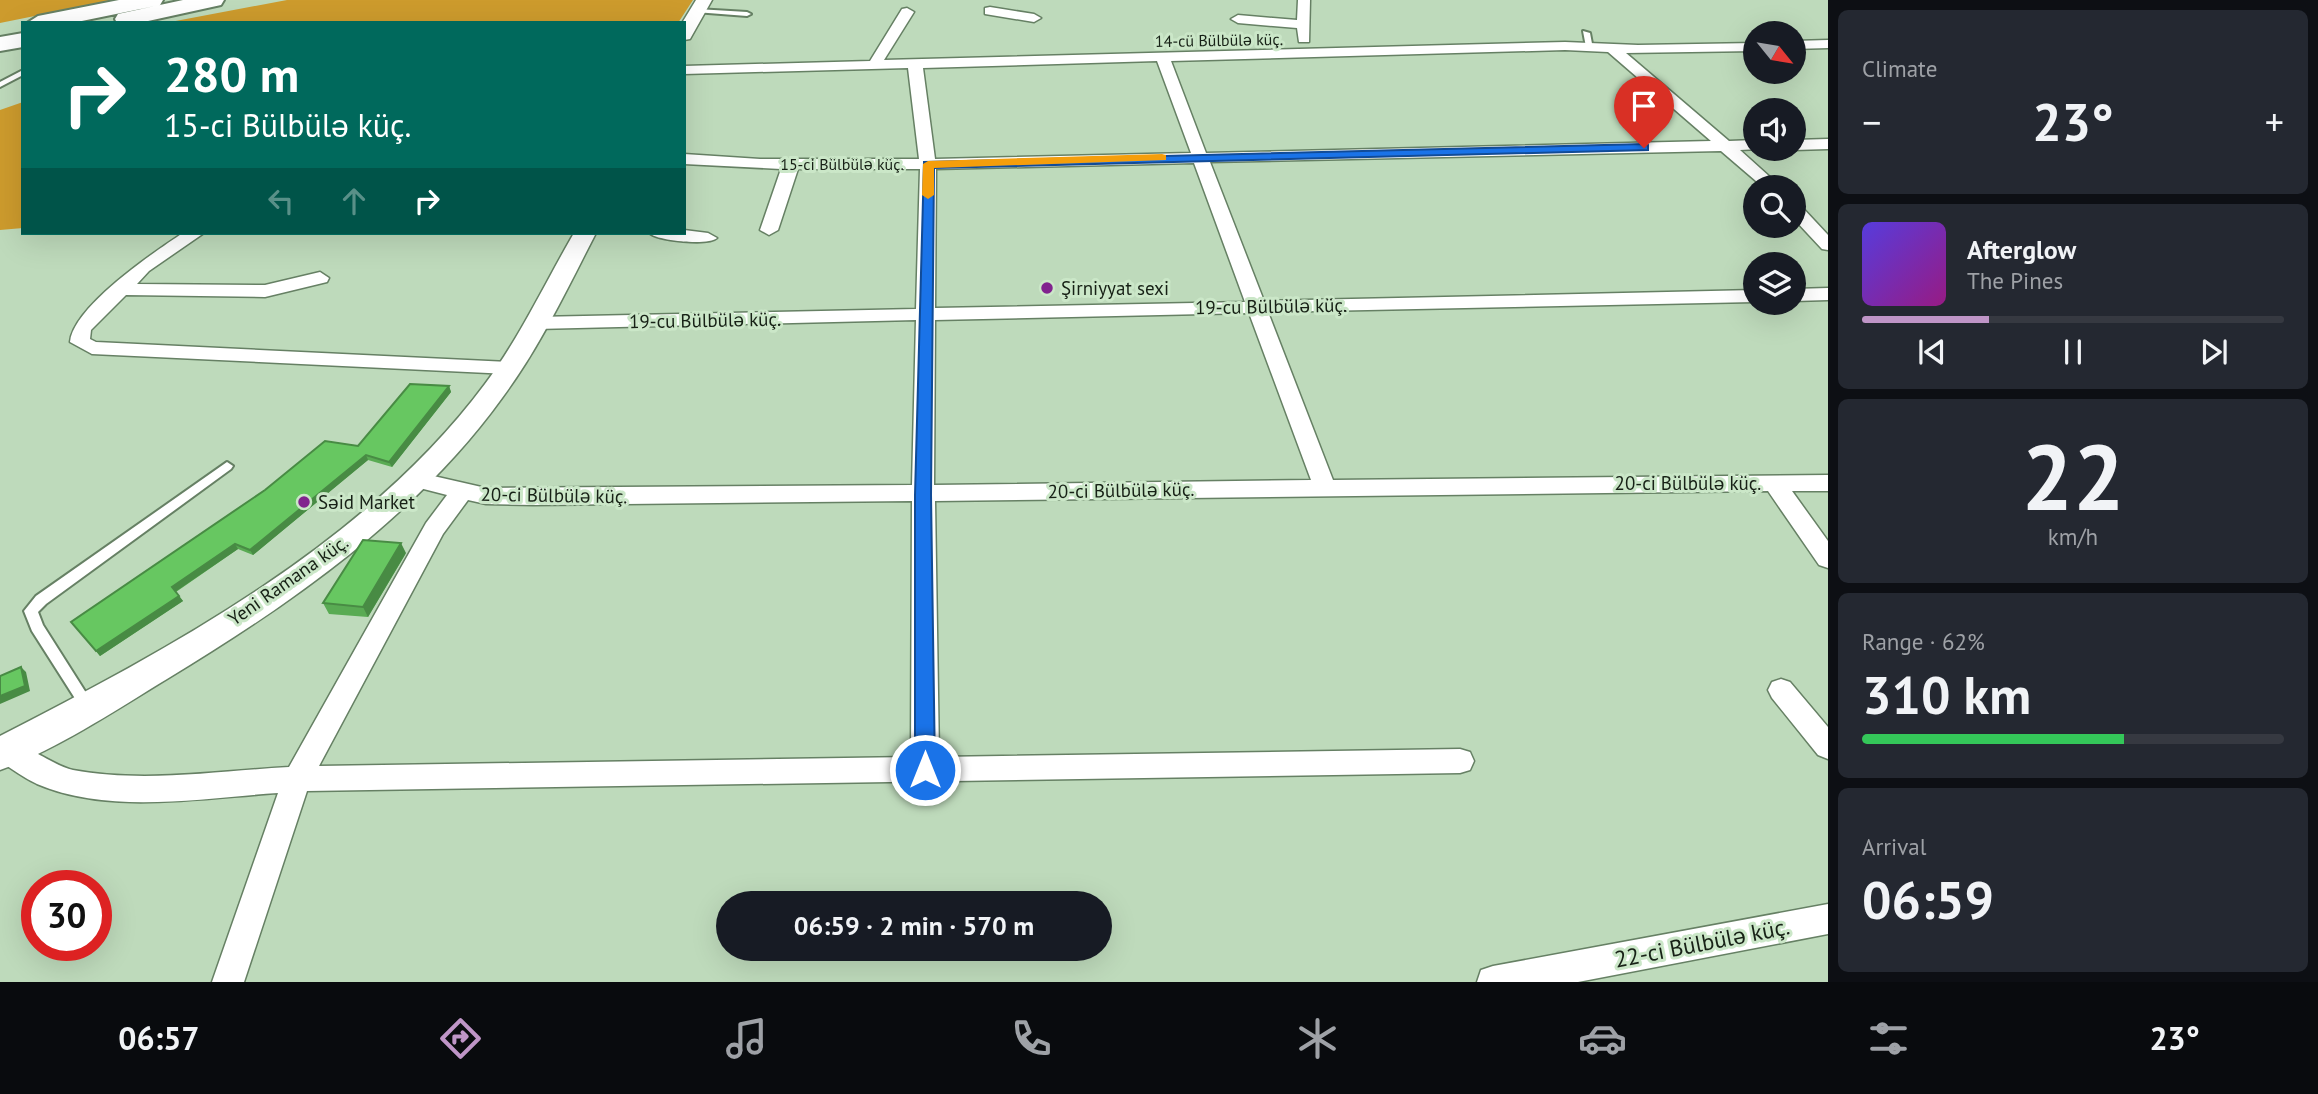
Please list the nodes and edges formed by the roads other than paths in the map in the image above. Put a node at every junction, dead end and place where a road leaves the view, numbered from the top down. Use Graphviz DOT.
graph roads {
  1 [pos="152,0"];
  2 [pos="213,0"];
  3 [pos="1304,0"];
  4 [pos="701,6"];
  5 [pos="988,10"];
  6 [pos="907,12"];
  7 [pos="747,14"];
  8 [pos="1034,18"];
  9 [pos="1238,19"];
  10 [pos="48,21"];
  11 [pos="116,21"];
  12 [pos="1304,24"];
  13 [pos="21,26"];
  14 [pos="0,30"];
  15 [pos="686,32"];
  16 [pos="21,40"];
  17 [pos="0,44"];
  18 [pos="1828,44"];
  19 [pos="1806,45"];
  20 [pos="1743,47"];
  21 [pos="1612,48"];
  22 [pos="1305,55"];
  23 [pos="1163,59"];
  24 [pos="915,64"];
  25 [pos="874,65"];
  26 [pos="686,70"];
  27 [pos="21,73"];
  28 [pos="0,85"];
  29 [pos="1828,144"];
  30 [pos="1743,145"];
  31 [pos="1806,145"];
  32 [pos="1727,146"];
  33 [pos="1202,156"];
  34 [pos="686,159"];
  35 [pos="791,164"];
  36 [pos="928,164"];
  37 [pos="1760,175"];
  38 [pos="1806,222"];
  39 [pos="769,230"];
  40 [pos="191,235"];
  41 [pos="584,235"];
  42 [pos="678,235"];
  43 [pos="708,238"];
  44 [pos="1828,245"];
  45 [pos="320,278"];
  46 [pos="121,289"];
  47 [pos="1806,295"];
  48 [pos="1828,295"];
  49 [pos="1743,296"];
  50 [pos="1258,305"];
  51 [pos="926,316"];
  52 [pos="536,323"];
  53 [pos="509,368"];
  54 [pos="228,466"];
  55 [pos="416,480"];
  56 [pos="1774,483"];
  57 [pos="1828,483"];
  58 [pos="1324,485"];
  59 [pos="461,492"];
  60 [pos="923,495"];
  61 [pos="1828,559"];
  62 [pos="1781,691"];
  63 [pos="89,708"];
  64 [pos="1828,747"];
  65 [pos="2,750"];
  66 [pos="1460,761"];
  67 [pos="925,770"];
  68 [pos="297,779"];
  69 [pos="1828,919"];
  70 [pos="1500,981"];
  71 [pos="228,982"];
  1 -- 10 [label="highway"];
  2 -- 11 [label="highway"];
  3 -- 12 [label="street"];
  4 -- 7 [label="lane"];
  4 -- 15 [label="street"];
  5 -- 8 [label="street"];
  6 -- 25 [label="street"];
  9 -- 12 [label="street"];
  12 -- 22 [label="street"];
  13 -- 14 [label="highway"];
  16 -- 17 [label="highway"];
  18 -- 19 [label="street"];
  20 -- 21 [label="street, 14-cü Bülbülə küç."];
  21 -- 22 [label="street, 14-cü Bülbülə küç."];
  21 -- 32 [label="street"];
  22 -- 23 [label="street, 14-cü Bülbülə küç."];
  23 -- 24 [label="street, 14-cü Bülbülə küç."];
  23 -- 33 [label="street"];
  24 -- 25 [label="street, 14-cü Bülbülə küç."];
  24 -- 36 [label="street"];
  25 -- 26 [label="street, 14-cü Bülbülə küç."];
  27 -- 28 [label="lane"];
  29 -- 31 [label="street"];
  30 -- 32 [label="street, 15-ci Bülbülə küç."];
  32 -- 33 [label="street, 15-ci Bülbülə küç."];
  32 -- 37 [label="street"];
  33 -- 36 [label="street, 15-ci Bülbülə küç."];
  33 -- 50 [label="street"];
  34 -- 35 [label="street, 15-ci Bülbülə küç."];
  35 -- 36 [label="street, 15-ci Bülbülə küç."];
  35 -- 39 [label="street"];
  36 -- 51 [label="street"];
  38 -- 44 [label="street"];
  40 -- 46 [label="street"];
  41 -- 52 [label="street, Yeni Ramana küç."];
  42 -- 43 [label="street"];
  45 -- 46 [label="street"];
  46 -- 53 [label="street"];
  47 -- 48 [label="street"];
  49 -- 50 [label="street, 19-cu Bülbülə küç."];
  50 -- 51 [label="street, 19-cu Bülbülə küç."];
  50 -- 58 [label="street"];
  51 -- 52 [label="street, 19-cu Bülbülə küç."];
  51 -- 60 [label="street"];
  52 -- 53 [label="street, Yeni Ramana küç."];
  53 -- 55 [label="street, Yeni Ramana küç."];
  54 -- 63 [label="lane"];
  55 -- 59 [label="street, 20-ci Bülbülə küç."];
  55 -- 63 [label="street, Yeni Ramana küç."];
  56 -- 57 [label="street, 20-ci Bülbülə küç."];
  56 -- 58 [label="street, 20-ci Bülbülə küç."];
  56 -- 61 [label="street"];
  58 -- 60 [label="street, 20-ci Bülbülə küç."];
  59 -- 60 [label="street, 20-ci Bülbülə küç."];
  59 -- 68 [label="street"];
  60 -- 67 [label="street"];
  62 -- 64 [label="street"];
  63 -- 65 [label="street, Yeni Ramana küç."];
  65 -- 68 [label="street"];
  66 -- 67 [label="street"];
  67 -- 68 [label="street"];
  68 -- 71 [label="street"];
  69 -- 70 [label="street, 22-ci Bülbülə küç."];
}
